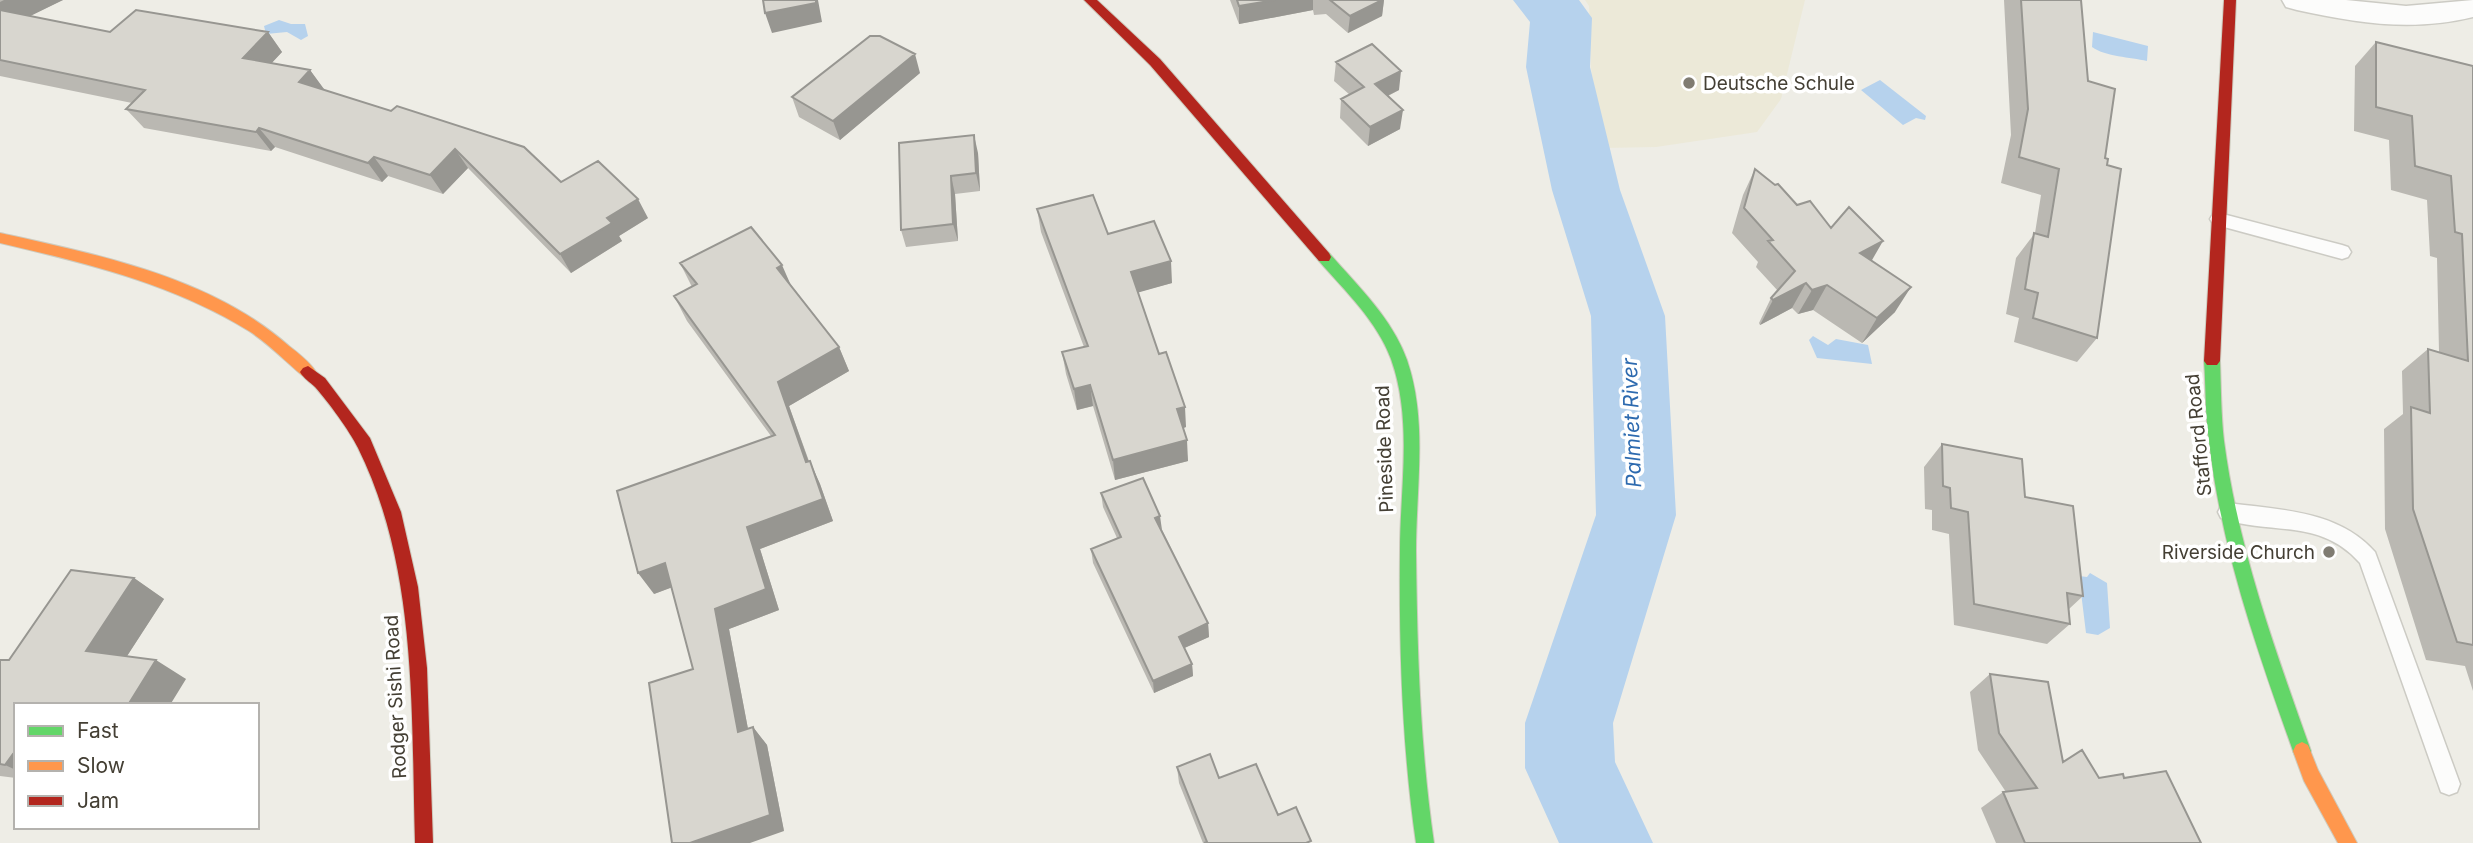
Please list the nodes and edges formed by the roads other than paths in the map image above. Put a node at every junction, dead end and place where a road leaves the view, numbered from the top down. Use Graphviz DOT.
graph roads {
  1 [pos="1090,0"];
  2 [pos="2230,0"];
  3 [pos="2297,0"];
  4 [pos="2473,7"];
  5 [pos="2220,219"];
  6 [pos="0,238"];
  7 [pos="2342,252"];
  8 [pos="2228,512"];
  9 [pos="2449,784"];
  10 [pos="424,843"];
  11 [pos="1424,843"];
  12 [pos="2348,843"];
  1 -- 11 [label="street, Pineside Road"];
  2 -- 5 [label="street, Stafford Road"];
  3 -- 4 [label="street"];
  5 -- 7 [label="lane"];
  5 -- 8 [label="street, Stafford Road"];
  6 -- 10 [label="street, Rodger Sishi Road"];
  8 -- 9 [label="lane"];
  8 -- 12 [label="street, Stafford Road"];
}
